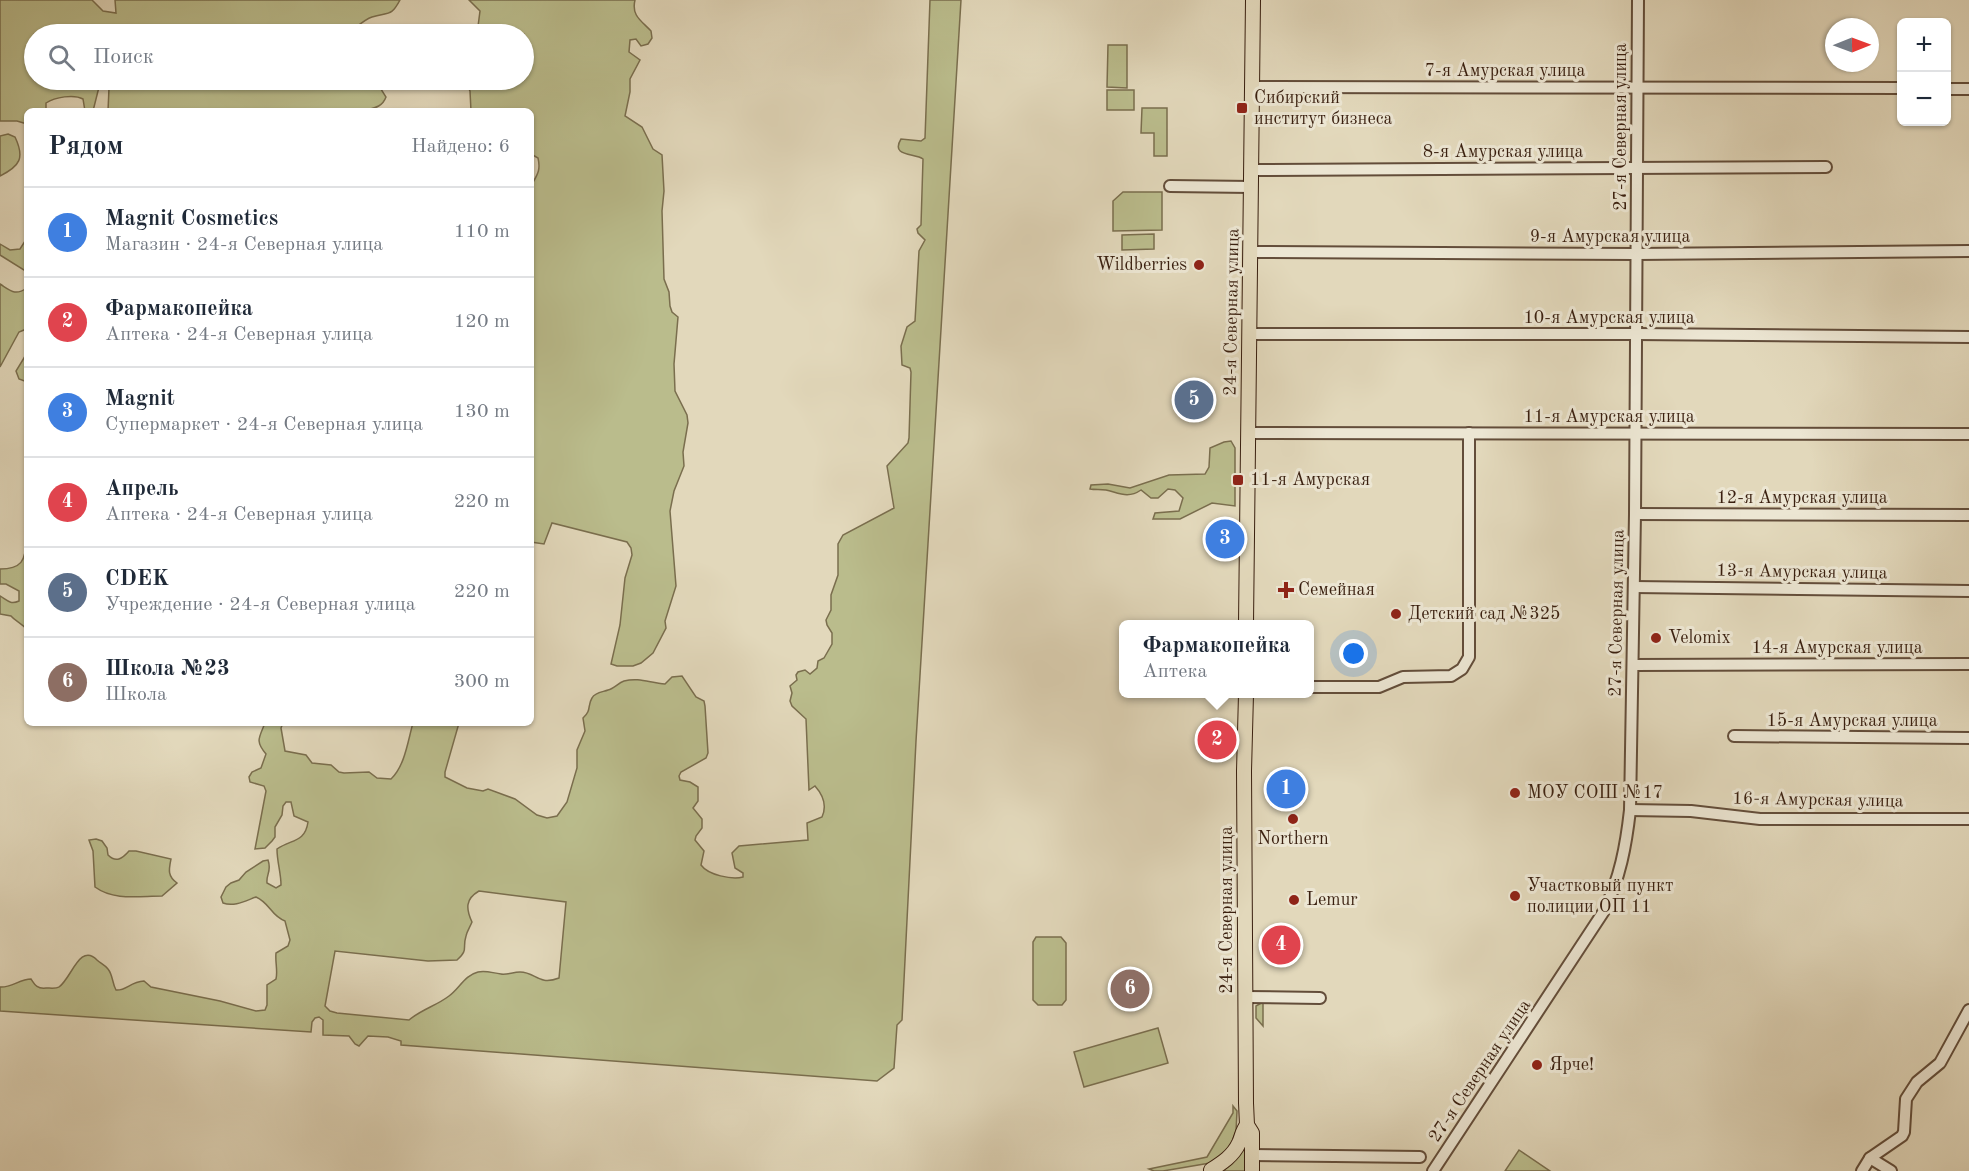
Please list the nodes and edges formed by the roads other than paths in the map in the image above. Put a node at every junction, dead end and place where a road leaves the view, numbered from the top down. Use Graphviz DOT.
graph roads {
  1 [pos="1253,0"];
  2 [pos="1638,0"];
  3 [pos="1252,87"];
  4 [pos="1637,88"];
  5 [pos="1897,88"];
  6 [pos="1951,89"];
  7 [pos="1969,89"];
  8 [pos="1826,167"];
  9 [pos="1637,168"];
  10 [pos="1251,170"];
  11 [pos="1170,186"];
  12 [pos="1251,187"];
  13 [pos="1969,251"];
  14 [pos="1251,252"];
  15 [pos="1636,254"];
  16 [pos="1250,334"];
  17 [pos="1636,334"];
  18 [pos="1969,338"];
  19 [pos="1249,433"];
  20 [pos="1469,433"];
  21 [pos="1635,433"];
  22 [pos="1969,434"];
  23 [pos="1635,514"];
  24 [pos="1969,515"];
  25 [pos="1634,587"];
  26 [pos="1969,591"];
  27 [pos="1246,620"];
  28 [pos="1969,664"];
  29 [pos="1633,665"];
  30 [pos="1314,687"];
  31 [pos="1246,698"];
  32 [pos="1734,736"];
  33 [pos="1969,738"];
  34 [pos="1630,810"];
  35 [pos="1969,819"];
  36 [pos="1246,997"];
  37 [pos="1320,998"];
  38 [pos="1969,1010"];
  39 [pos="1247,1125"];
  40 [pos="1252,1155"];
  41 [pos="1420,1157"];
  42 [pos="1870,1158"];
  43 [pos="1206,1171"];
  44 [pos="1212,1171"];
  45 [pos="1252,1171"];
  46 [pos="1433,1171"];
  47 [pos="1862,1171"];
  48 [pos="1891,1171"];
  1 -- 3 [label="main road, 24-я Северная улица"];
  2 -- 4 [label="street, 27-я Северная улица"];
  3 -- 4 [label="street, 7-я Амурская улица"];
  3 -- 10 [label="main road, 24-я Северная улица"];
  4 -- 5 [label="street, 7-я Амурская улица"];
  4 -- 9 [label="street, 27-я Северная улица"];
  6 -- 7 [label="street"];
  8 -- 9 [label="street, 8-я Амурская улица"];
  9 -- 10 [label="street, 8-я Амурская улица"];
  9 -- 15 [label="street, 27-я Северная улица"];
  10 -- 12 [label="main road, 24-я Северная улица"];
  11 -- 12 [label="street"];
  12 -- 14 [label="main road, 24-я Северная улица"];
  13 -- 15 [label="street, 9-я Амурская улица"];
  14 -- 15 [label="street, 9-я Амурская улица"];
  14 -- 16 [label="main road, 24-я Северная улица"];
  15 -- 17 [label="street, 27-я Северная улица"];
  16 -- 17 [label="street, 10-я Амурская улица"];
  16 -- 19 [label="main road, 24-я Северная улица"];
  17 -- 18 [label="street, 10-я Амурская улица"];
  17 -- 21 [label="street, 27-я Северная улица"];
  19 -- 20 [label="street, 11-я Амурская улица"];
  19 -- 27 [label="main road, 24-я Северная улица"];
  20 -- 21 [label="street, 11-я Амурская улица"];
  20 -- 30 [label="street"];
  21 -- 22 [label="street, 11-я Амурская улица"];
  21 -- 23 [label="street, 27-я Северная улица"];
  23 -- 24 [label="street, 12-я Амурская улица"];
  23 -- 25 [label="street, 27-я Северная улица"];
  25 -- 26 [label="street, 13-я Амурская улица"];
  25 -- 29 [label="street, 27-я Северная улица"];
  28 -- 29 [label="street, 14-я Амурская улица"];
  29 -- 34 [label="street, 27-я Северная улица"];
  31 -- 36 [label="main road, 24-я Северная улица"];
  32 -- 33 [label="street, 15-я Амурская улица"];
  34 -- 35 [label="street, 16-я Амурская улица"];
  34 -- 46 [label="street, 27-я Северная улица"];
  36 -- 37 [label="street"];
  36 -- 39 [label="main road, 24-я Северная улица"];
  38 -- 42 [label="street"];
  39 -- 40 [label="main road, 24-я Северная улица"];
  39 -- 44 [label="main road, 24-я Северная улица"];
  40 -- 41 [label="street"];
  40 -- 45 [label="main road, 24-я Северная улица"];
  42 -- 47 [label="street"];
  42 -- 48 [label="street"];
  43 -- 44 [label="main road"];
}
